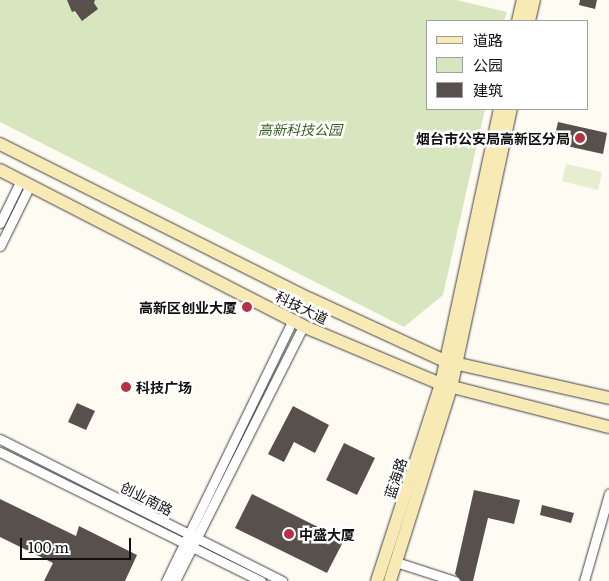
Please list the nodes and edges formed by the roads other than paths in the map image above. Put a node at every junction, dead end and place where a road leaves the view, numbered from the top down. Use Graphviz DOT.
graph roads {
  1 [pos="528,1"];
  2 [pos="518,20"];
  3 [pos="529,20"];
  4 [pos="500,110"];
  5 [pos="511,110"];
  6 [pos="0,144"];
  7 [pos="0,170"];
  8 [pos="25,182"];
  9 [pos="0,223"];
  10 [pos="0,246"];
  11 [pos="298,323"];
  12 [pos="451,362"];
  13 [pos="446,386"];
  14 [pos="609,398"];
  15 [pos="609,427"];
  16 [pos="0,439"];
  17 [pos="0,452"];
  18 [pos="609,494"];
  19 [pos="190,541"];
  20 [pos="396,562"];
  21 [pos="166,581"];
  22 [pos="175,581"];
  23 [pos="261,581"];
  24 [pos="282,581"];
  25 [pos="377,581"];
  26 [pos="390,581"];
  27 [pos="455,581"];
  28 [pos="584,581"];
  1 -- 2 [label="main road"];
  1 -- 3 [label="main road"];
  4 -- 12 [label="main road"];
  5 -- 12 [label="main road"];
  6 -- 12 [label="main road, 科技大道"];
  7 -- 8 [label="main road, 科技大道"];
  8 -- 9 [label="street"];
  8 -- 10 [label="street"];
  8 -- 11 [label="main road, 科技大道"];
  11 -- 13 [label="main road, 科技大道"];
  11 -- 19 [label="street"];
  12 -- 13 [label="main road"];
  12 -- 14 [label="main road, 科技大道"];
  13 -- 15 [label="main road, 科技大道"];
  13 -- 20 [label="main road, 蓝海路"];
  13 -- 25 [label="main road, 蓝海路"];
  16 -- 19 [label="street, 创业南路"];
  17 -- 19 [label="street, 创业南路"];
  18 -- 28 [label="street"];
  19 -- 21 [label="street"];
  19 -- 22 [label="street"];
  19 -- 23 [label="street, 创业南路"];
  19 -- 24 [label="street, 创业南路"];
  20 -- 26 [label="main road, 蓝海路"];
  20 -- 27 [label="street"];
}
